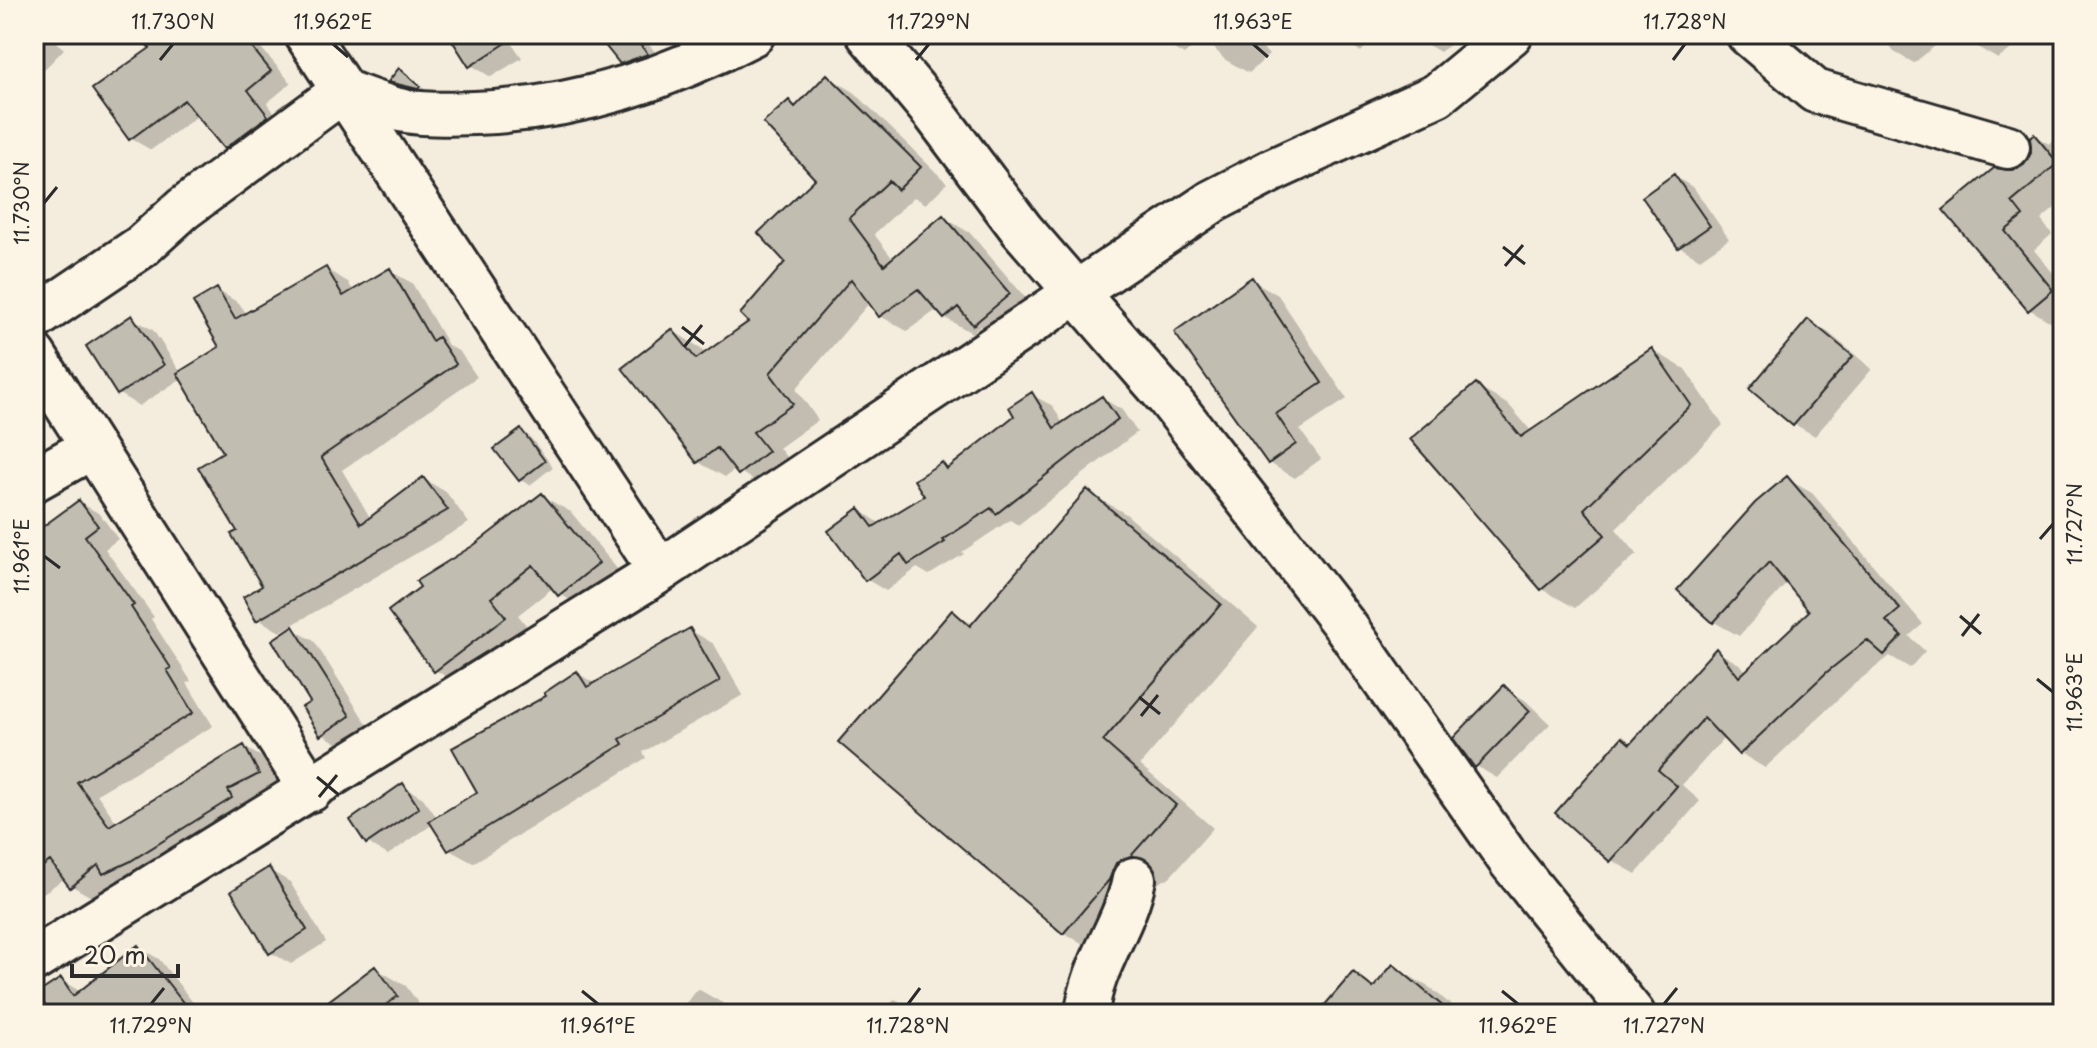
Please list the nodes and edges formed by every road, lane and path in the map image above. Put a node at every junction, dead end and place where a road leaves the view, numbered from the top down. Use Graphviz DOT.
graph roads {
  1 [pos="306,34"];
  2 [pos="753,34"];
  3 [pos="868,34"];
  4 [pos="1511,34"];
  5 [pos="1748,34"];
  6 [pos="343,91"];
  7 [pos="2008,147"];
  8 [pos="1077,293"];
  9 [pos="34,319"];
  10 [pos="34,355"];
  11 [pos="91,448"];
  12 [pos="34,480"];
  13 [pos="660,571"];
  14 [pos="311,790"];
  15 [pos="1134,879"];
  16 [pos="34,960"];
  17 [pos="1087,1014"];
  18 [pos="1633,1014"];
  1 -- 6 [label="street"];
  2 -- 6 [label="street"];
  3 -- 8 [label="street"];
  4 -- 8 [label="street"];
  5 -- 7 [label="street"];
  6 -- 9 [label="street"];
  6 -- 13 [label="street"];
  8 -- 13 [label="street"];
  8 -- 18 [label="street"];
  10 -- 11 [label="street"];
  11 -- 12 [label="street"];
  11 -- 14 [label="street"];
  13 -- 14 [label="street"];
  14 -- 16 [label="street"];
  15 -- 17 [label="street"];
}
